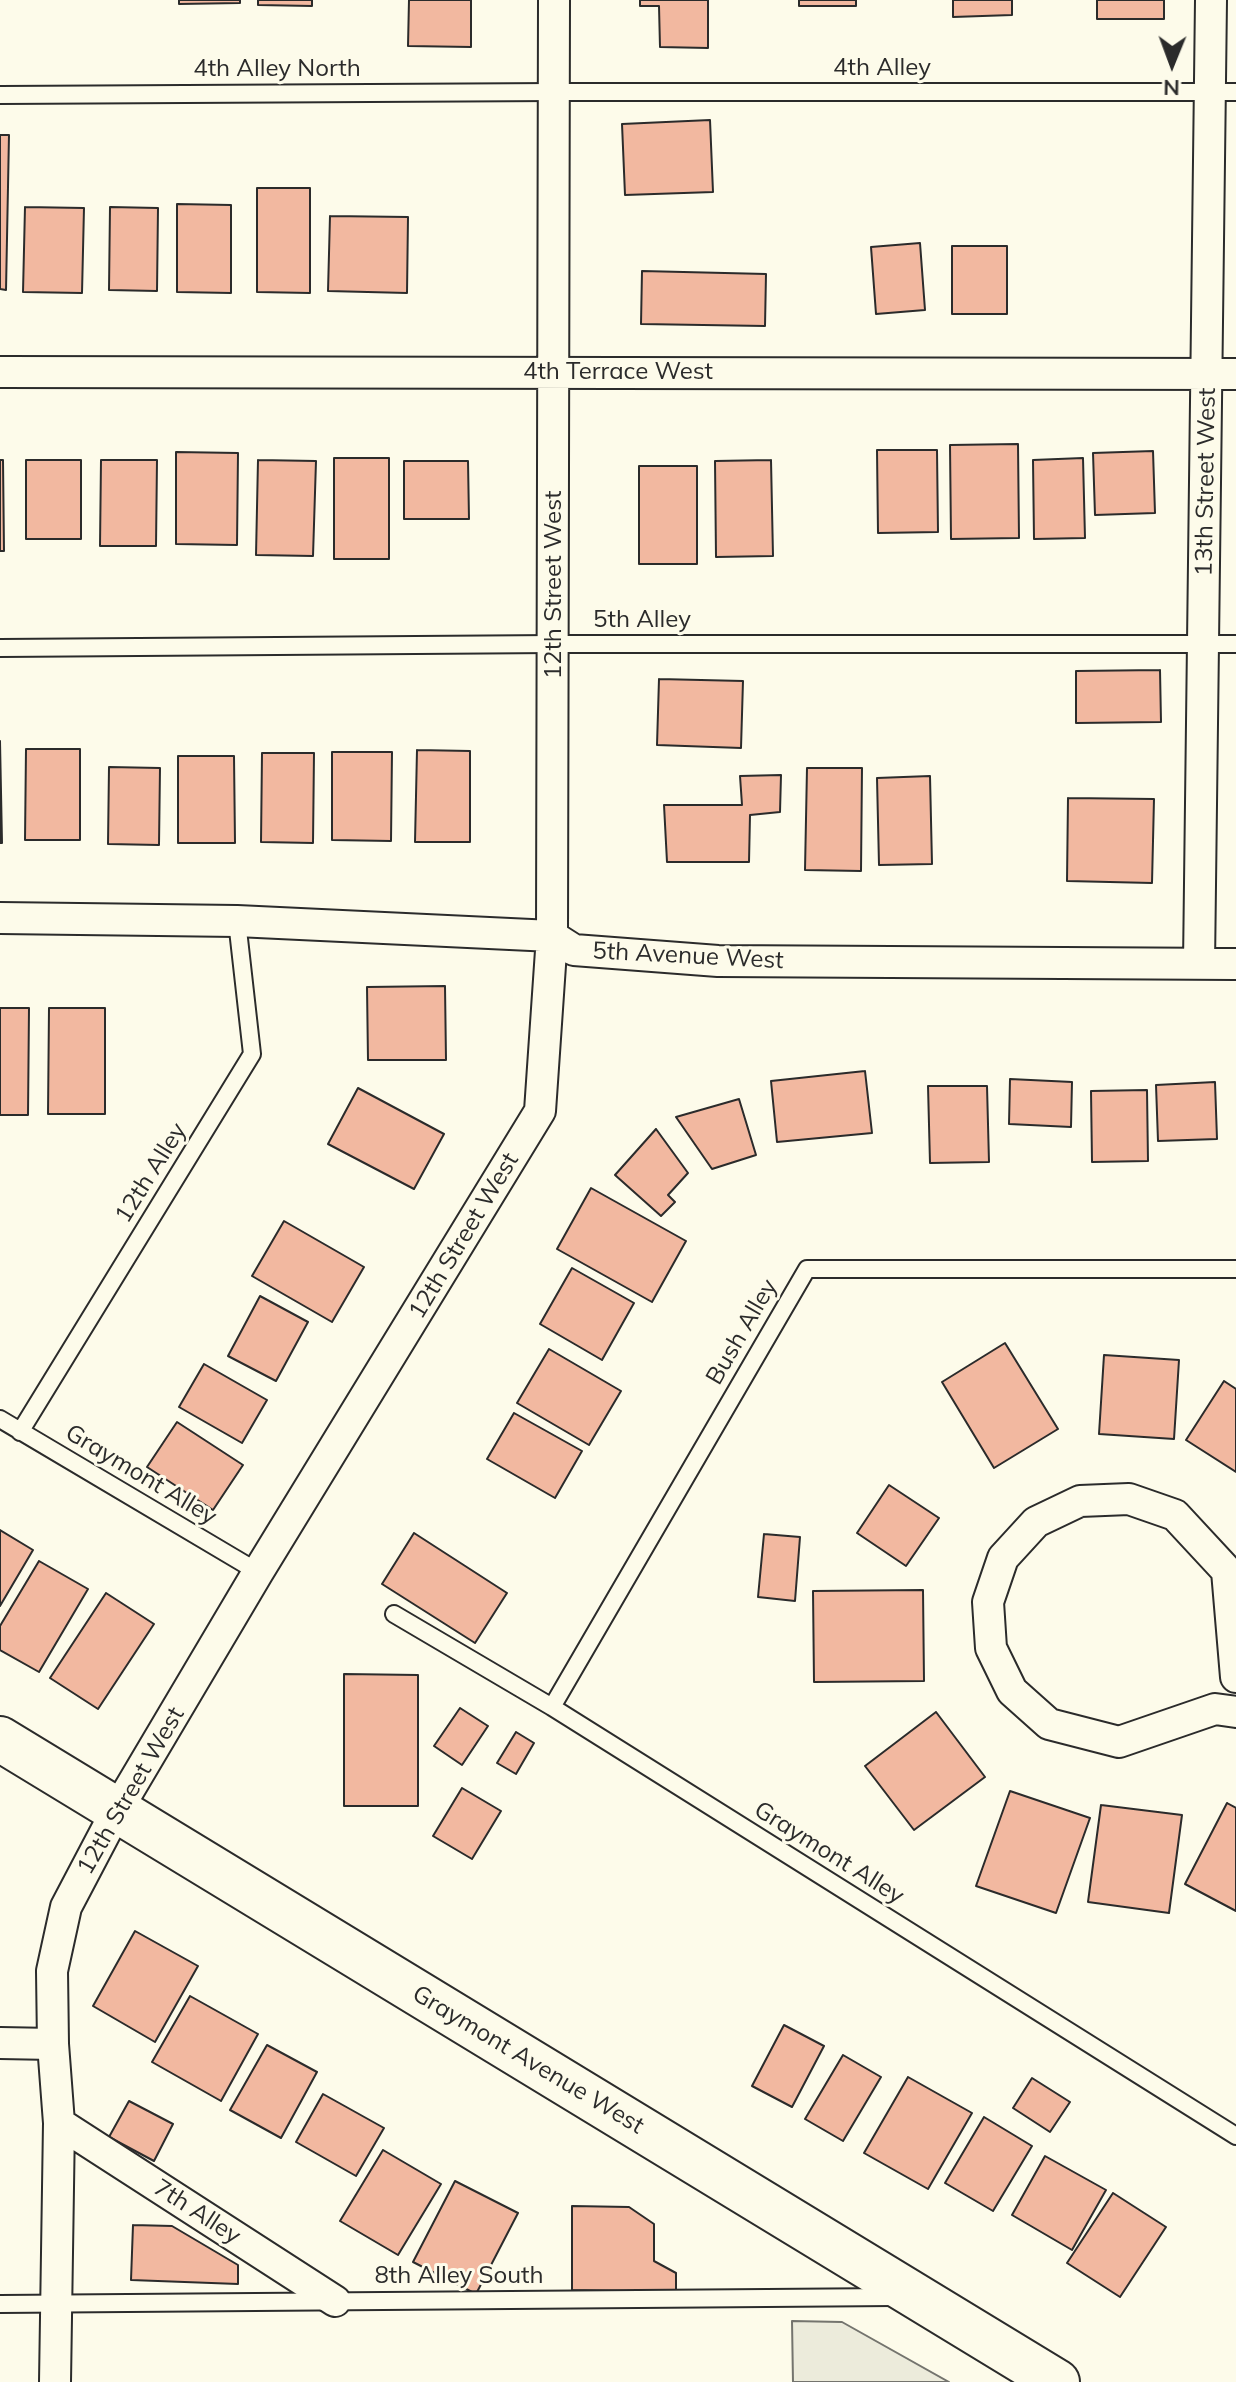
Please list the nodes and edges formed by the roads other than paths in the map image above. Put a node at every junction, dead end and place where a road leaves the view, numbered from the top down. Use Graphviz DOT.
graph roads {
  1 [pos="554,0"];
  2 [pos="1211,0"];
  3 [pos="555,92"];
  4 [pos="1223,92"];
  5 [pos="0,95"];
  6 [pos="0,372"];
  7 [pos="554,372"];
  8 [pos="1221,374"];
  9 [pos="554,644"];
  10 [pos="1204,644"];
  11 [pos="1236,644"];
  12 [pos="0,648"];
  13 [pos="0,918"];
  14 [pos="237,921"];
  15 [pos="552,936"];
  16 [pos="1199,964"];
  17 [pos="1236,964"];
  18 [pos="1236,1269"];
  19 [pos="0,1419"];
  20 [pos="20,1432"];
  21 [pos="258,1572"];
  22 [pos="394,1614"];
  23 [pos="1236,1677"];
  24 [pos="552,1707"];
  25 [pos="1236,1712"];
  26 [pos="0,1739"];
  27 [pos="117,1810"];
  28 [pos="0,2043"];
  29 [pos="53,2044"];
  30 [pos="59,2123"];
  31 [pos="1236,2136"];
  32 [pos="917,2297"];
  33 [pos="335,2301"];
  34 [pos="56,2303"];
  35 [pos="0,2304"];
  36 [pos="55,2382"];
  37 [pos="1057,2382"];
  1 -- 3 [label="street, 12th Street West"];
  2 -- 4 [label="street, 13th Street West"];
  3 -- 4 [label="lane, 4th Alley"];
  3 -- 5 [label="lane, 4th Alley North"];
  3 -- 7 [label="street, 12th Street West"];
  4 -- 8 [label="street, 13th Street West"];
  6 -- 7 [label="street, 4th Terrace West"];
  7 -- 8 [label="street, 4th Terrace West"];
  7 -- 9 [label="street, 12th Street West"];
  8 -- 10 [label="street, 13th Street West"];
  9 -- 10 [label="lane, 5th Alley"];
  9 -- 12 [label="lane, 5th Alley"];
  9 -- 15 [label="street, 12th Street West"];
  10 -- 11 [label="lane, 5th Alley"];
  10 -- 16 [label="street, 13th Street West"];
  13 -- 14 [label="street, 5th Avenue West"];
  14 -- 15 [label="street, 5th Avenue West"];
  14 -- 20 [label="lane, 12th Alley"];
  15 -- 16 [label="street, 5th Avenue West"];
  15 -- 21 [label="street, 12th Street West"];
  16 -- 17 [label="street, 5th Avenue West"];
  18 -- 24 [label="lane, Bush Alley"];
  19 -- 20 [label="lane, Graymont Alley"];
  20 -- 21 [label="lane, Graymont Alley"];
  21 -- 27 [label="street, 12th Street West"];
  22 -- 24 [label="lane, Graymont Alley"];
  23 -- 25 [label="street"];
  24 -- 31 [label="lane, Graymont Alley"];
  26 -- 27 [label="main road, Graymont Avenue West"];
  27 -- 29 [label="street, 12th Street West"];
  27 -- 32 [label="main road, Graymont Avenue West"];
  28 -- 29 [label="street"];
  29 -- 30 [label="street, 12th Street West"];
  30 -- 33 [label="street, 7th Alley"];
  30 -- 34 [label="street, 12th Street West"];
  32 -- 33 [label="lane, 8th Alley South"];
  32 -- 37 [label="main road, Graymont Avenue West"];
  33 -- 34 [label="lane, 8th Alley South"];
  34 -- 35 [label="lane, 8th Alley South"];
  34 -- 36 [label="street, 12th Street West"];
}
